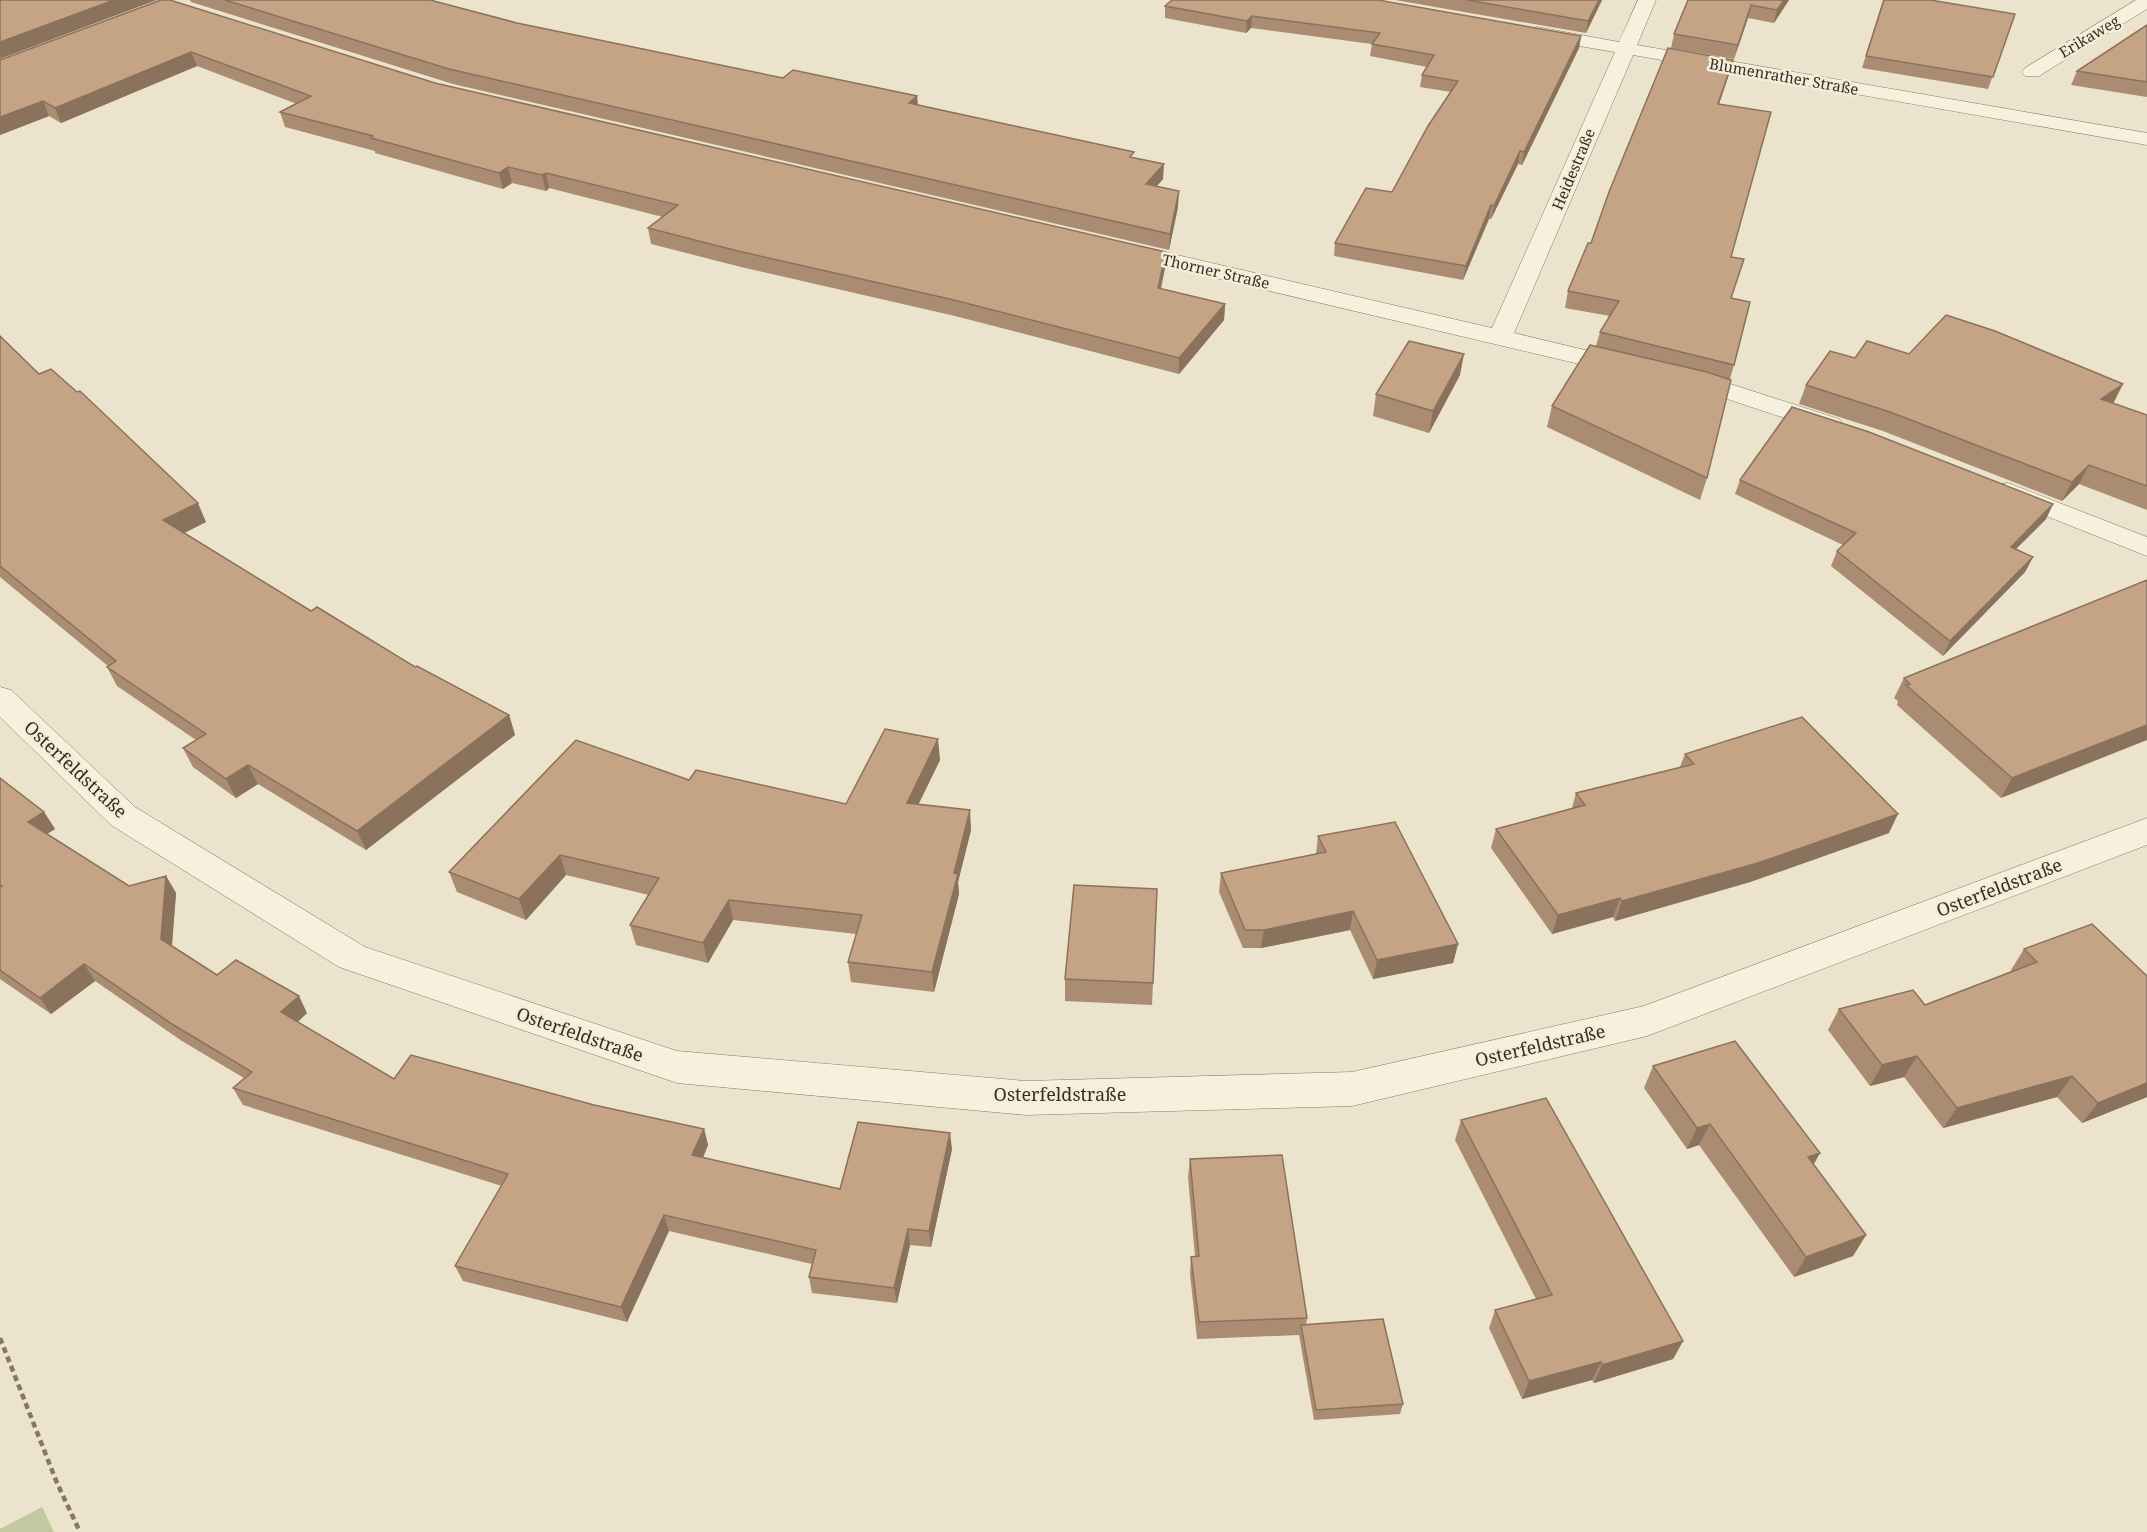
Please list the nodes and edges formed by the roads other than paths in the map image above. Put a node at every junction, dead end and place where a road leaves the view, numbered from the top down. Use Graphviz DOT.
graph roads {
  1 [pos="1647,0"];
  2 [pos="2147,1"];
  3 [pos="1522,31"];
  4 [pos="1625,49"];
  5 [pos="2032,72"];
  6 [pos="2147,139"];
  7 [pos="1095,243"];
  8 [pos="1500,338"];
  9 [pos="1851,432"];
  10 [pos="1990,484"];
  11 [pos="2147,547"];
  12 [pos="0,698"];
  13 [pos="2147,831"];
  1 -- 4 [label="street, Heidestraße"];
  2 -- 5 [label="street, Erikaweg"];
  3 -- 4 [label="street, Blumenrather Straße"];
  4 -- 6 [label="street, Blumenrather Straße"];
  4 -- 8 [label="street, Heidestraße"];
  7 -- 8 [label="street, Thorner Straße"];
  8 -- 9 [label="street, Thorner Straße"];
  10 -- 11 [label="street"];
  12 -- 13 [label="street, Osterfeldstraße"];
}
